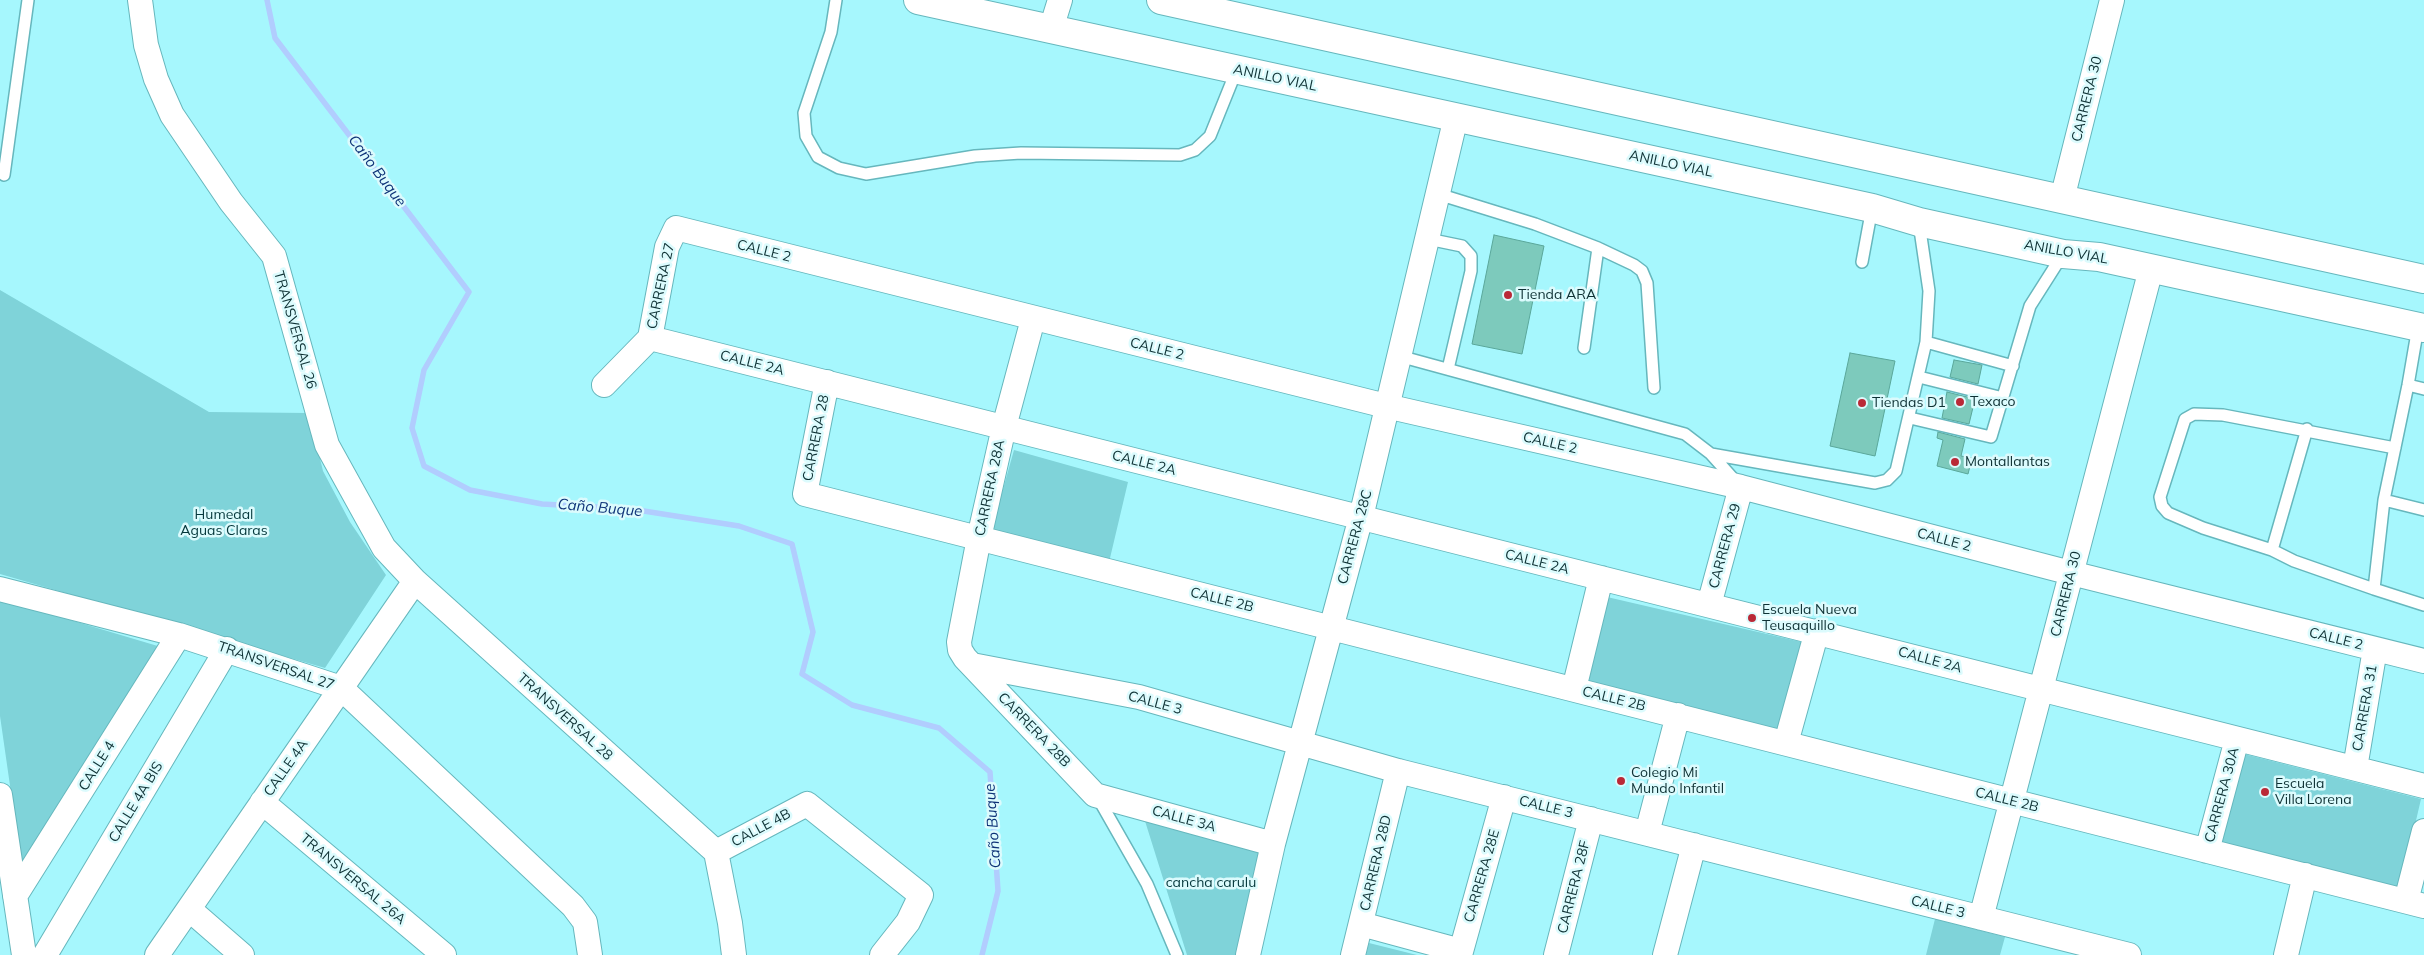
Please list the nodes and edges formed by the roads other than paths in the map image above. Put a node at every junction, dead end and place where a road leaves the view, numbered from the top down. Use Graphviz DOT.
graph roads {
  1 [pos="28,0"];
  2 [pos="140,0"];
  3 [pos="836,0"];
  4 [pos="918,0"];
  5 [pos="1060,0"];
  6 [pos="1161,0"];
  7 [pos="2112,0"];
  8 [pos="1051,29"];
  9 [pos="1236,70"];
  10 [pos="1456,117"];
  11 [pos="4,175"];
  12 [pos="1438,194"];
  13 [pos="2062,199"];
  14 [pos="1872,208"];
  15 [pos="1919,222"];
  16 [pos="676,228"];
  17 [pos="1428,239"];
  18 [pos="1598,248"];
  19 [pos="2063,254"];
  20 [pos="1862,262"];
  21 [pos="2151,269"];
  22 [pos="2424,279"];
  23 [pos="1033,318"];
  24 [pos="2421,328"];
  25 [pos="650,338"];
  26 [pos="1926,342"];
  27 [pos="1584,348"];
  28 [pos="1399,356"];
  29 [pos="2013,366"];
  30 [pos="1448,368"];
  31 [pos="1919,377"];
  32 [pos="827,382"];
  33 [pos="604,385"];
  34 [pos="2408,385"];
  35 [pos="1654,388"];
  36 [pos="2424,388"];
  37 [pos="2003,398"];
  38 [pos="1386,406"];
  39 [pos="1910,418"];
  40 [pos="1004,427"];
  41 [pos="2306,430"];
  42 [pos="2395,448"];
  43 [pos="1711,454"];
  44 [pos="1740,487"];
  45 [pos="805,494"];
  46 [pos="2384,500"];
  47 [pos="2424,510"];
  48 [pos="1361,517"];
  49 [pos="979,538"];
  50 [pos="2272,550"];
  51 [pos="2071,574"];
  52 [pos="1602,578"];
  53 [pos="414,581"];
  54 [pos="0,589"];
  55 [pos="2374,589"];
  56 [pos="1709,605"];
  57 [pos="2424,605"];
  58 [pos="1330,627"];
  59 [pos="1817,631"];
  60 [pos="179,635"];
  61 [pos="2375,649"];
  62 [pos="227,650"];
  63 [pos="969,661"];
  64 [pos="2424,661"];
  65 [pos="341,688"];
  66 [pos="1574,689"];
  67 [pos="2042,689"];
  68 [pos="1678,715"];
  69 [pos="2237,739"];
  70 [pos="1300,743"];
  71 [pos="1786,744"];
  72 [pos="2355,768"];
  73 [pos="1398,771"];
  74 [pos="2424,786"];
  75 [pos="1095,794"];
  76 [pos="0,795"];
  77 [pos="1504,797"];
  78 [pos="2012,801"];
  79 [pos="262,802"];
  80 [pos="1591,818"];
  81 [pos="2424,830"];
  82 [pos="1647,833"];
  83 [pos="1273,844"];
  84 [pos="1694,845"];
  85 [pos="2207,850"];
  86 [pos="716,852"];
  87 [pos="2305,875"];
  88 [pos="15,896"];
  89 [pos="2415,904"];
  90 [pos="189,909"];
  91 [pos="1981,918"];
  92 [pos="1361,924"];
  93 [pos="1461,953"];
  94 [pos="24,955"];
  95 [pos="45,955"];
  96 [pos="157,955"];
  97 [pos="242,955"];
  98 [pos="444,955"];
  99 [pos="590,955"];
  100 [pos="734,955"];
  101 [pos="882,955"];
  102 [pos="1177,955"];
  103 [pos="1248,955"];
  104 [pos="1352,955"];
  105 [pos="1556,955"];
  106 [pos="1664,955"];
  107 [pos="2129,955"];
  108 [pos="2286,955"];
  1 -- 11 [label="lane"];
  2 -- 53 [label="street, TRANSVERSAL 26"];
  3 -- 9 [label="lane"];
  4 -- 8 [label="highway, ANILLO VIAL"];
  5 -- 8 [label="street"];
  6 -- 13 [label="highway"];
  7 -- 13 [label="street, CARRERA 30"];
  8 -- 9 [label="highway, ANILLO VIAL"];
  9 -- 10 [label="highway, ANILLO VIAL"];
  10 -- 12 [label="street, CARRERA 28C"];
  10 -- 14 [label="highway, ANILLO VIAL"];
  12 -- 17 [label="street, CARRERA 28C"];
  12 -- 18 [label="lane"];
  13 -- 22 [label="highway"];
  14 -- 15 [label="highway, ANILLO VIAL"];
  14 -- 20 [label="lane"];
  15 -- 19 [label="highway, ANILLO VIAL"];
  15 -- 26 [label="lane"];
  16 -- 23 [label="street, CALLE 2"];
  16 -- 25 [label="street, CARRERA 27"];
  17 -- 28 [label="street, CARRERA 28C"];
  17 -- 30 [label="lane"];
  18 -- 27 [label="lane"];
  18 -- 35 [label="lane"];
  19 -- 21 [label="highway, ANILLO VIAL"];
  19 -- 29 [label="lane"];
  21 -- 24 [label="highway, ANILLO VIAL"];
  21 -- 51 [label="street, CARRERA 30"];
  23 -- 38 [label="street, CALLE 2"];
  23 -- 40 [label="street, CARRERA 28A"];
  24 -- 34 [label="lane"];
  25 -- 32 [label="street, CALLE 2A"];
  25 -- 33 [label="street, CARRERA 27"];
  26 -- 29 [label="lane"];
  26 -- 31 [label="lane"];
  28 -- 30 [label="lane"];
  28 -- 38 [label="street, CARRERA 28C"];
  29 -- 37 [label="lane"];
  30 -- 43 [label="lane"];
  31 -- 37 [label="lane"];
  31 -- 39 [label="lane"];
  32 -- 40 [label="street, CALLE 2A"];
  32 -- 45 [label="street, CARRERA 28"];
  34 -- 36 [label="lane"];
  34 -- 42 [label="lane"];
  37 -- 39 [label="lane"];
  38 -- 44 [label="street, CALLE 2"];
  38 -- 48 [label="street, CARRERA 28C"];
  39 -- 43 [label="lane"];
  40 -- 48 [label="street, CALLE 2A"];
  40 -- 49 [label="street, CARRERA 28A"];
  41 -- 42 [label="lane"];
  41 -- 50 [label="lane"];
  41 -- 50 [label="lane"];
  42 -- 46 [label="lane"];
  43 -- 44 [label="lane"];
  44 -- 51 [label="street, CALLE 2"];
  44 -- 56 [label="street, CARRERA 29"];
  45 -- 49 [label="street, CALLE 2B"];
  46 -- 47 [label="lane"];
  46 -- 55 [label="lane"];
  48 -- 52 [label="street, CALLE 2A"];
  48 -- 58 [label="street, CARRERA 28C"];
  49 -- 58 [label="street, CALLE 2B"];
  49 -- 63 [label="street, CARRERA 28A"];
  50 -- 55 [label="lane"];
  51 -- 61 [label="street, CALLE 2"];
  51 -- 67 [label="street, CARRERA 30"];
  52 -- 56 [label="street, CALLE 2A"];
  52 -- 66 [label="street"];
  53 -- 65 [label="street, CALLE 4A"];
  53 -- 86 [label="street, TRANSVERSAL 28"];
  54 -- 60 [label="street, TRANSVERSAL 27"];
  55 -- 57 [label="lane"];
  56 -- 59 [label="street, CALLE 2A"];
  58 -- 66 [label="street, CALLE 2B"];
  58 -- 70 [label="street, CARRERA 28C"];
  59 -- 67 [label="street, CALLE 2A"];
  59 -- 71 [label="street"];
  60 -- 62 [label="street, TRANSVERSAL 27"];
  60 -- 88 [label="street, CALLE 4"];
  61 -- 64 [label="street, CALLE 2"];
  61 -- 72 [label="street, CARRERA 31"];
  62 -- 65 [label="street, TRANSVERSAL 27"];
  62 -- 95 [label="street, CALLE 4A BIS"];
  63 -- 70 [label="street, CALLE 3"];
  63 -- 75 [label="street, CARRERA 28B"];
  65 -- 79 [label="street, CALLE 4A"];
  65 -- 99 [label="street, TRANSVERSAL 27"];
  66 -- 68 [label="street, CALLE 2B"];
  67 -- 69 [label="street, CALLE 2A"];
  67 -- 78 [label="street, CARRERA 30"];
  68 -- 71 [label="street, CALLE 2B"];
  68 -- 82 [label="street"];
  69 -- 72 [label="street, CALLE 2A"];
  69 -- 85 [label="street, CARRERA 30A"];
  70 -- 73 [label="street, CALLE 3"];
  70 -- 83 [label="street, CARRERA 28C"];
  71 -- 78 [label="street, CALLE 2B"];
  72 -- 74 [label="street, CALLE 2A"];
  73 -- 77 [label="street, CALLE 3"];
  73 -- 92 [label="street, CARRERA 28D"];
  75 -- 83 [label="street, CALLE 3A"];
  75 -- 102 [label="lane"];
  76 -- 88 [label="street"];
  77 -- 80 [label="street, CALLE 3"];
  77 -- 93 [label="street, CARRERA 28E"];
  78 -- 85 [label="street, CALLE 2B"];
  78 -- 91 [label="street, CARRERA 30"];
  79 -- 90 [label="street, CALLE 4A"];
  79 -- 98 [label="street, TRANSVERSAL 26A"];
  80 -- 82 [label="street, CALLE 3"];
  80 -- 105 [label="street, CARRERA 28F"];
  81 -- 89 [label="street"];
  82 -- 84 [label="street, CALLE 3"];
  83 -- 103 [label="street, CARRERA 28C"];
  84 -- 91 [label="street, CALLE 3"];
  84 -- 106 [label="street"];
  85 -- 87 [label="street, CALLE 2B"];
  86 -- 100 [label="street"];
  86 -- 101 [label="street, CALLE 4B"];
  87 -- 89 [label="street, CALLE 2B"];
  87 -- 108 [label="street"];
  88 -- 94 [label="street"];
  90 -- 96 [label="street, CALLE 4A"];
  90 -- 97 [label="street"];
  91 -- 107 [label="street, CALLE 3"];
  92 -- 93 [label="street"];
  92 -- 104 [label="street, CARRERA 28D"];
}
